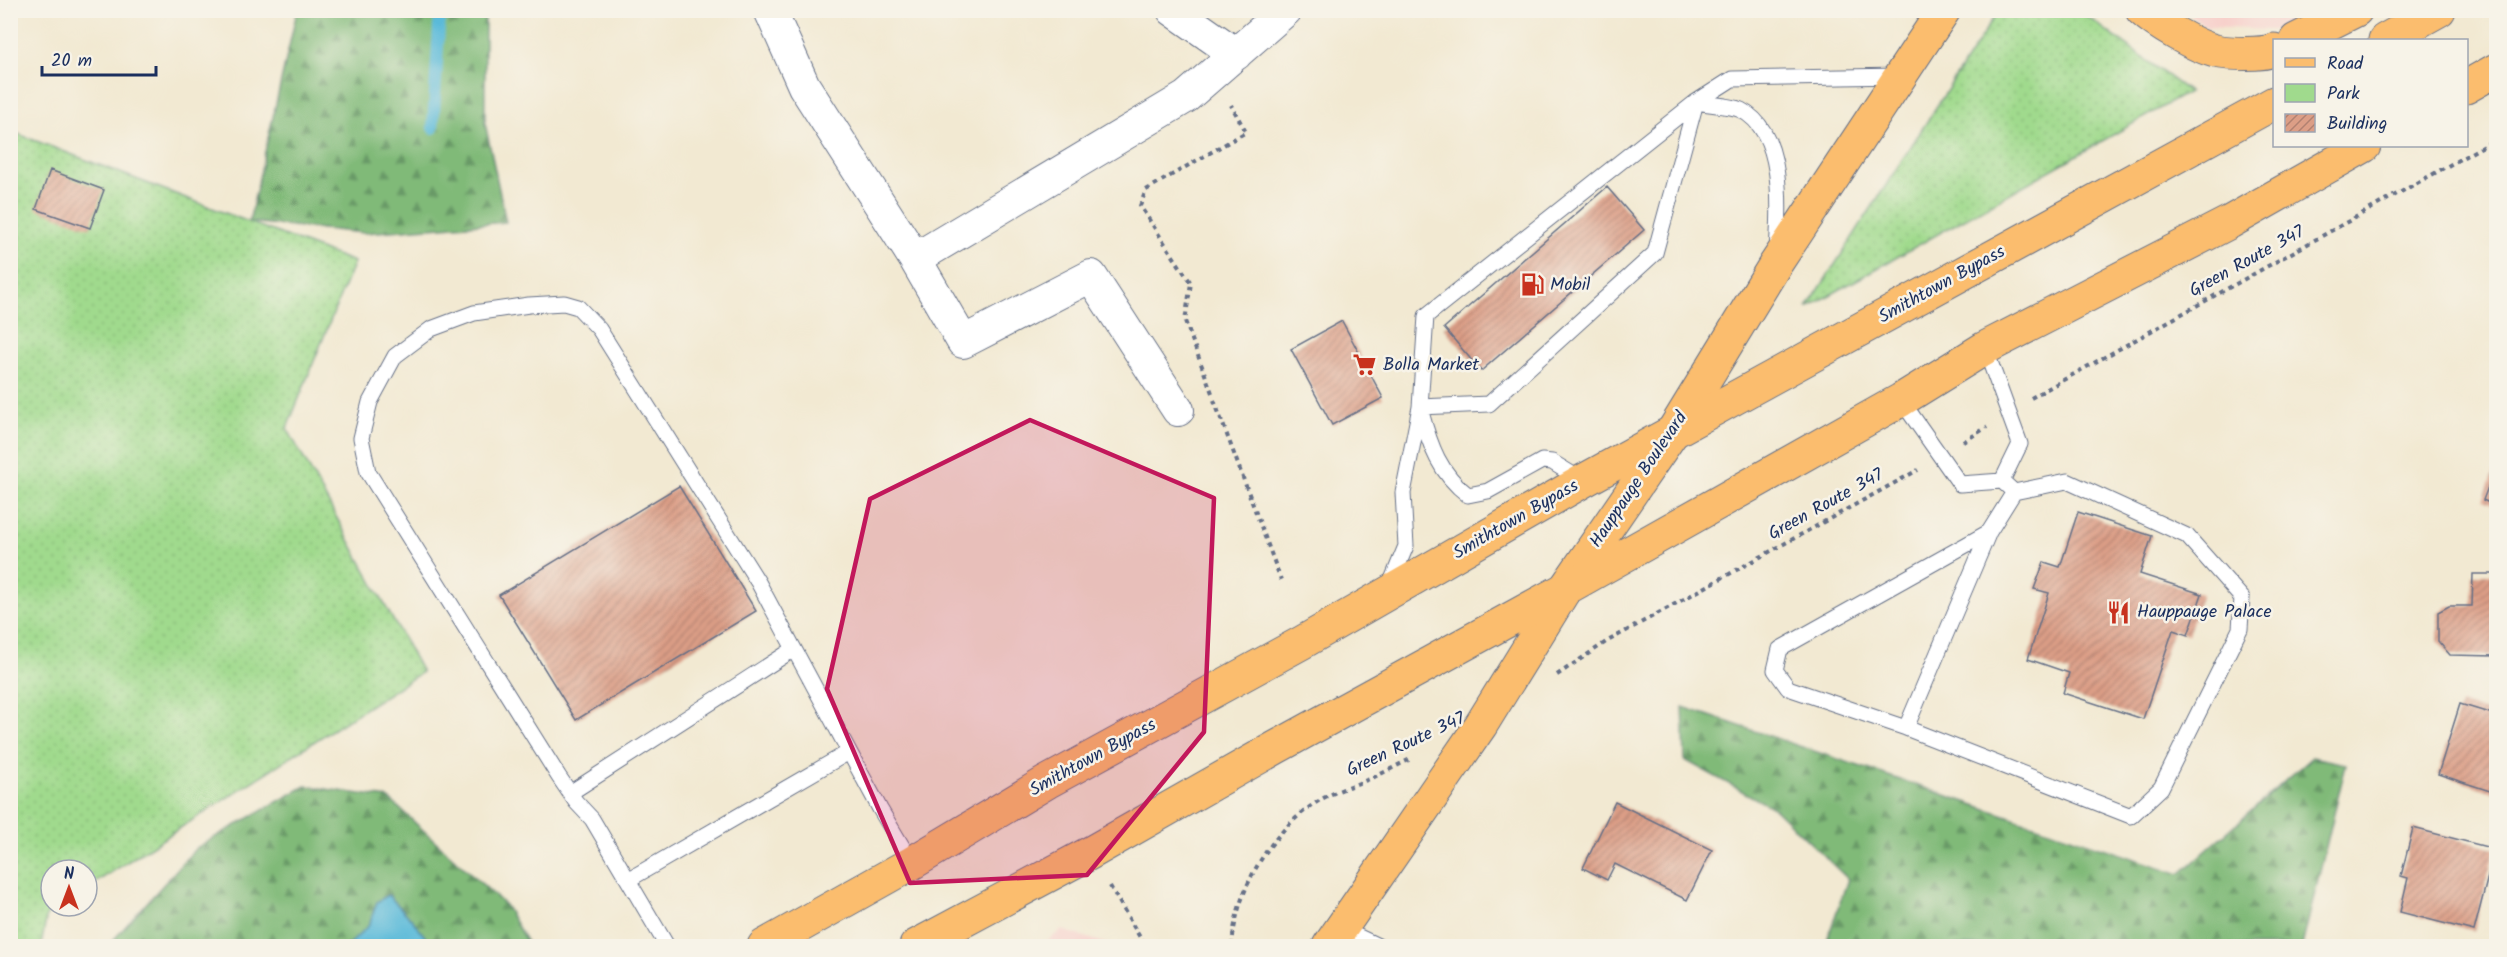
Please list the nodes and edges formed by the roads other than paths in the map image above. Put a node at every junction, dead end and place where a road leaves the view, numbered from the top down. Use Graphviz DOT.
graph roads {
  1 [pos="770,10"];
  2 [pos="1173,10"];
  3 [pos="1286,10"];
  4 [pos="1944,10"];
  5 [pos="2142,10"];
  6 [pos="2356,10"];
  7 [pos="2439,10"];
  8 [pos="2313,26"];
  9 [pos="2387,39"];
  10 [pos="2273,50"];
  11 [pos="1225,63"];
  12 [pos="2496,70"];
  13 [pos="1902,76"];
  14 [pos="2468,86"];
  15 [pos="1696,102"];
  16 [pos="2273,104"];
  17 [pos="2362,147"];
  18 [pos="915,260"];
  19 [pos="1775,264"];
  20 [pos="1985,348"];
  21 [pos="1901,400"];
  22 [pos="1420,407"];
  23 [pos="1178,410"];
  24 [pos="1672,433"];
  25 [pos="1583,481"];
  26 [pos="2002,481"];
  27 [pos="2014,492"];
  28 [pos="1989,532"];
  29 [pos="1565,589"];
  30 [pos="1385,596"];
  31 [pos="794,649"];
  32 [pos="1906,728"];
  33 [pos="849,752"];
  34 [pos="570,793"];
  35 [pos="912,863"];
  36 [pos="628,880"];
  37 [pos="1334,937"];
  38 [pos="666,946"];
  39 [pos="764,946"];
  40 [pos="916,946"];
  41 [pos="1378,946"];
  1 -- 18 [label="street"];
  2 -- 11 [label="street"];
  3 -- 11 [label="street"];
  4 -- 13 [label="main road, Hauppauge Boulevard"];
  5 -- 10 [label="main road"];
  6 -- 8 [label="main road"];
  7 -- 9 [label="main road"];
  11 -- 18 [label="street"];
  12 -- 14 [label="main road"];
  13 -- 15 [label="lane"];
  13 -- 19 [label="main road, Hauppauge Boulevard"];
  15 -- 19 [label="lane"];
  15 -- 22 [label="lane"];
  15 -- 22 [label="lane"];
  16 -- 24 [label="main road, Smithtown Bypass"];
  17 -- 20 [label="main road"];
  18 -- 23 [label="street"];
  19 -- 24 [label="main road, Hauppauge Boulevard"];
  20 -- 21 [label="main road"];
  20 -- 26 [label="lane"];
  21 -- 26 [label="lane"];
  21 -- 29 [label="main road"];
  22 -- 25 [label="lane"];
  22 -- 30 [label="lane"];
  24 -- 25 [label="main road, Smithtown Bypass"];
  24 -- 29 [label="main road, Hauppauge Boulevard"];
  25 -- 30 [label="main road, Smithtown Bypass"];
  26 -- 27 [label="lane"];
  27 -- 28 [label="lane"];
  27 -- 32 [label="lane"];
  28 -- 32 [label="lane"];
  28 -- 32 [label="lane"];
  29 -- 37 [label="main road, Hauppauge Boulevard"];
  29 -- 40 [label="main road"];
  30 -- 35 [label="main road, Smithtown Bypass"];
  31 -- 33 [label="lane"];
  31 -- 34 [label="lane"];
  31 -- 34 [label="lane"];
  33 -- 35 [label="lane"];
  33 -- 36 [label="lane"];
  34 -- 36 [label="lane"];
  35 -- 39 [label="main road, Smithtown Bypass"];
  36 -- 38 [label="lane"];
  37 -- 41 [label="lane"];
}
